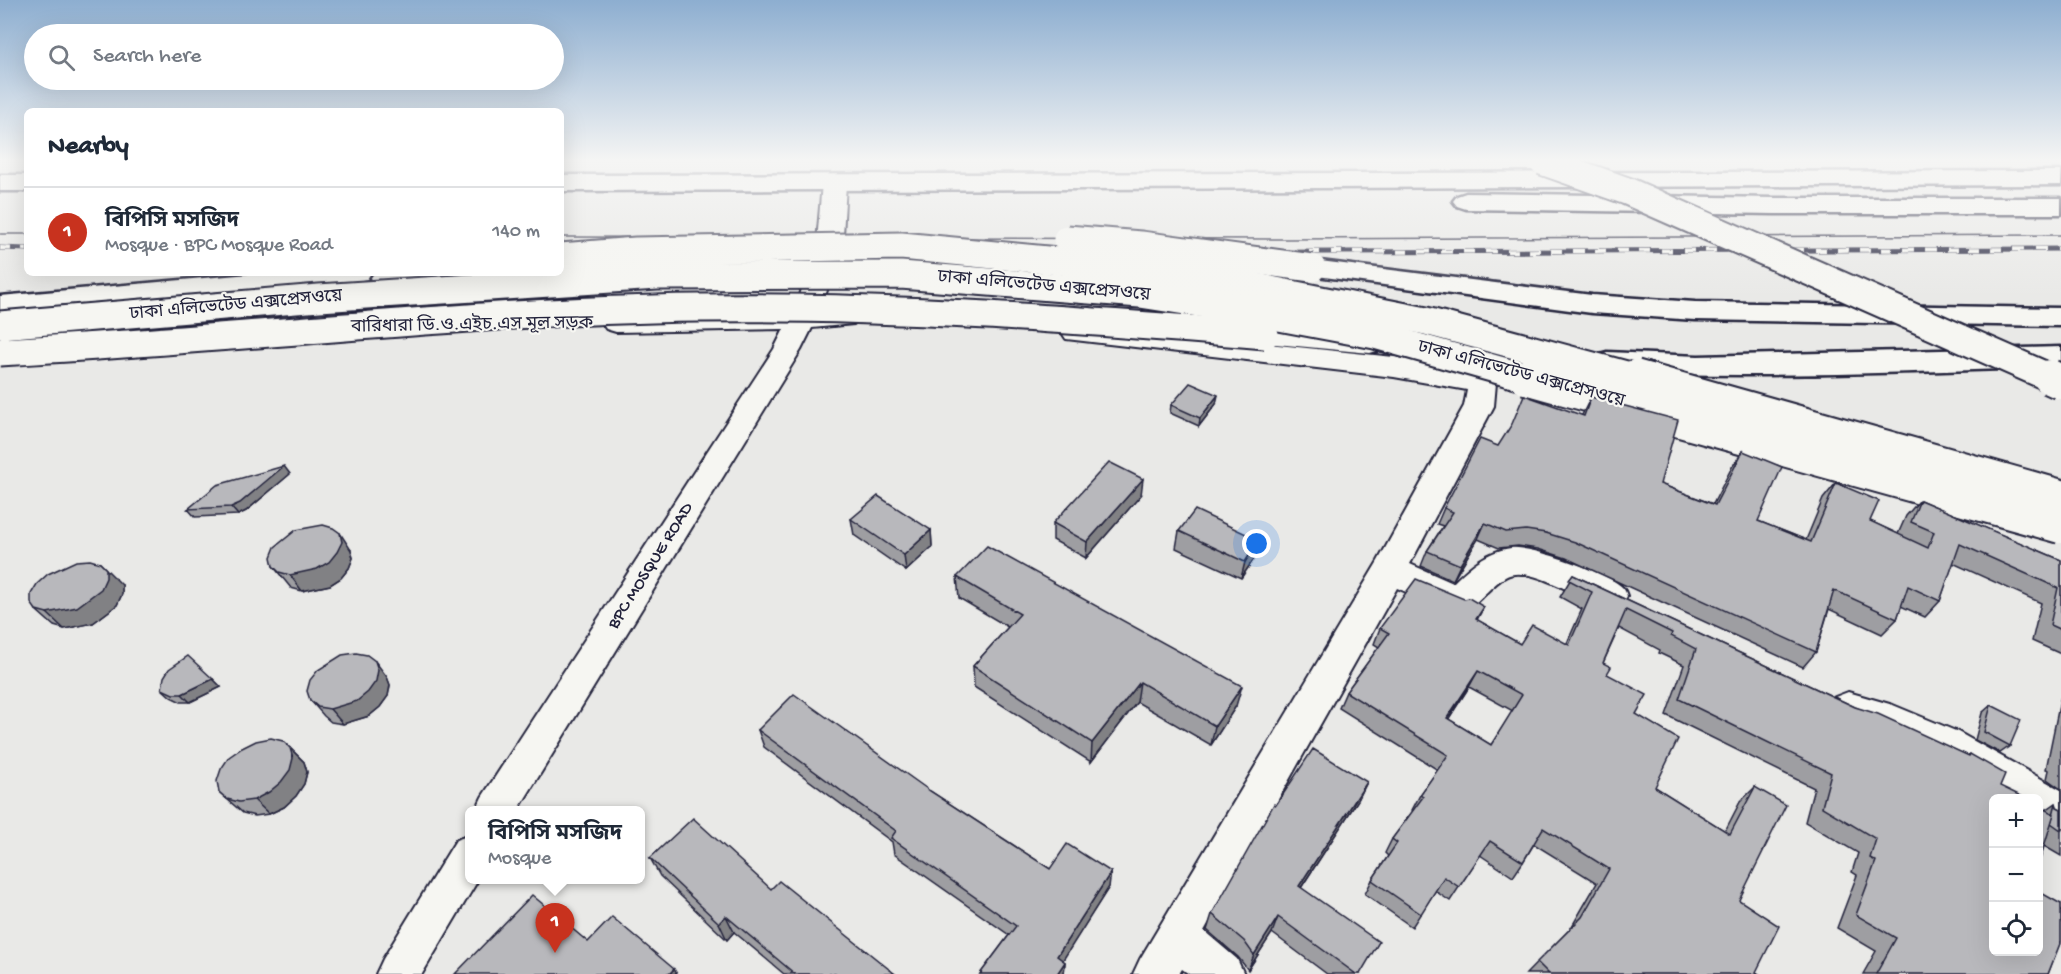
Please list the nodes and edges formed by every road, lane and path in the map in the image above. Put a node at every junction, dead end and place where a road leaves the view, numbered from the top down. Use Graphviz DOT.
graph roads {
  1 [pos="833,206"];
  2 [pos="1662,206"];
  3 [pos="830,246"];
  4 [pos="901,246"];
  5 [pos="564,256"];
  6 [pos="324,276"];
  7 [pos="0,305"];
  8 [pos="2061,317"];
  9 [pos="802,320"];
  10 [pos="0,325"];
  11 [pos="339,328"];
  12 [pos="0,337"];
  13 [pos="0,352"];
  14 [pos="2061,357"];
  15 [pos="1849,364"];
  16 [pos="2061,382"];
  17 [pos="2061,497"];
  18 [pos="2061,526"];
  19 [pos="1390,570"];
  20 [pos="1638,609"];
  21 [pos="1816,692"];
  22 [pos="499,806"];
  23 [pos="2061,811"];
  24 [pos="465,862"];
  25 [pos="1178,937"];
  26 [pos="398,974"];
  27 [pos="1155,974"];
  28 [pos="1222,974"];
  1 -- 3 [label="street"];
  2 -- 16 [label="highway, bridge"];
  3 -- 4 [label="highway, ঢাকা এলিভেটেড এক্সপ্রেসওয়ে, bridge"];
  3 -- 5 [label="highway, ঢাকা এলিভেটেড এক্সপ্রেসওয়ে, bridge"];
  3 -- 9 [label="street"];
  4 -- 8 [label="highway, bridge"];
  4 -- 17 [label="highway, ঢাকা এলিভেটেড এক্সপ্রেসওয়ে, bridge"];
  6 -- 7 [label="highway, ঢাকা এলিভেটেড এক্সপ্রেসওয়ে"];
  9 -- 11 [label="street, বারিধারা ডি.ও.এইচ.এস মূল সড়ক"];
  9 -- 19 [label="street, বারিধারা ডি.ও.এইচ.এস মূল সড়ক"];
  9 -- 22 [label="street, BPC MOSQUE ROAD"];
  10 -- 18 [label="highway, ঢাকা এলিভেটেড এক্সপ্রেসওয়ে, bridge"];
  11 -- 12 [label="street, বারিধারা ডি.ও.এইচ.এস মূল সড়ক"];
  11 -- 13 [label="highway, bridge"];
  11 -- 15 [label="highway, bridge"];
  14 -- 15 [label="highway"];
  15 -- 16 [label="highway"];
  19 -- 20 [label="street"];
  19 -- 25 [label="street"];
  21 -- 23 [label="street"];
  24 -- 26 [label="street"];
  25 -- 27 [label="street"];
  25 -- 28 [label="street"];
}
